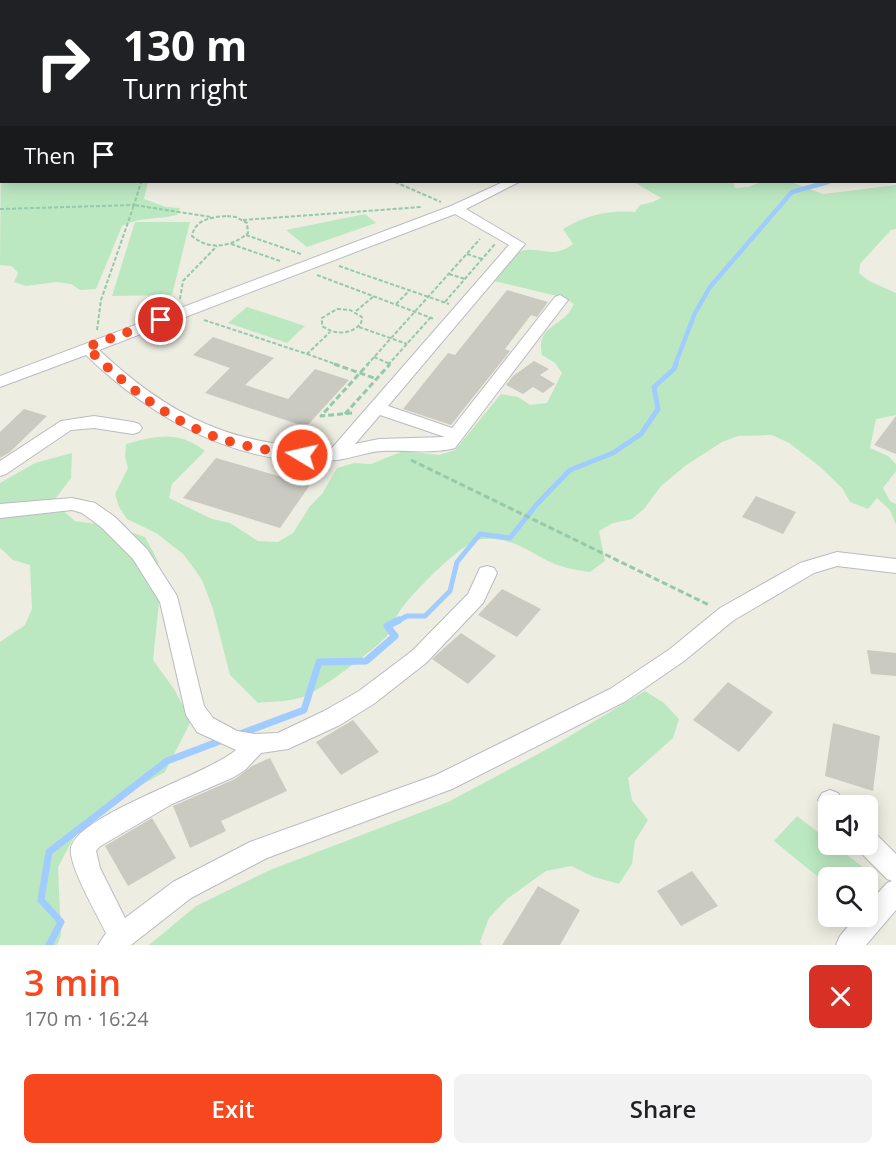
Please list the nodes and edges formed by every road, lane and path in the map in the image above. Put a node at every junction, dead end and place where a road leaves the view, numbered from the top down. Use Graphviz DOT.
graph roads {
  1 [pos="141,183"];
  2 [pos="397,183"];
  3 [pos="510,183"];
  4 [pos="134,206"];
  5 [pos="424,207"];
  6 [pos="0,209"];
  7 [pos="456,209"];
  8 [pos="211,217"];
  9 [pos="243,220"];
  10 [pos="496,232"];
  11 [pos="246,235"];
  12 [pos="231,244"];
  13 [pos="217,246"];
  14 [pos="466,254"];
  15 [pos="482,259"];
  16 [pos="321,260"];
  17 [pos="300,268"];
  18 [pos="448,274"];
  19 [pos="465,279"];
  20 [pos="409,291"];
  21 [pos="374,296"];
  22 [pos="428,297"];
  23 [pos="560,300"];
  24 [pos="444,303"];
  25 [pos="396,304"];
  26 [pos="462,309"];
  27 [pos="415,311"];
  28 [pos="182,312"];
  29 [pos="356,312"];
  30 [pos="431,317"];
  31 [pos="449,324"];
  32 [pos="359,327"];
  33 [pos="330,332"];
  34 [pos="391,338"];
  35 [pos="407,344"];
  36 [pos="91,346"];
  37 [pos="426,351"];
  38 [pos="307,354"];
  39 [pos="374,357"];
  40 [pos="390,363"];
  41 [pos="409,371"];
  42 [pos="360,373"];
  43 [pos="376,379"];
  44 [pos="0,382"];
  45 [pos="395,386"];
  46 [pos="375,410"];
  47 [pos="345,414"];
  48 [pos="133,428"];
  49 [pos="456,435"];
  50 [pos="338,453"];
  51 [pos="424,466"];
  52 [pos="0,470"];
  53 [pos="0,511"];
  54 [pos="896,566"];
  55 [pos="487,573"];
  56 [pos="727,614"];
  57 [pos="255,744"];
  58 [pos="878,853"];
  59 [pos="896,871"];
  60 [pos="896,891"];
  61 [pos="116,941"];
  62 [pos="849,945"];
  1 -- 4 [label="path"];
  2 -- 7 [label="path"];
  3 -- 7 [label="lane"];
  4 -- 6 [label="path"];
  4 -- 8 [label="path"];
  4 -- 36 [label="path"];
  5 -- 9 [label="path"];
  7 -- 10 [label="lane"];
  7 -- 16 [label="lane"];
  8 -- 9 [label="path"];
  8 -- 13 [label="path"];
  9 -- 11 [label="path"];
  10 -- 14 [label="path"];
  10 -- 15 [label="path"];
  10 -- 26 [label="lane"];
  11 -- 12 [label="path"];
  11 -- 16 [label="path"];
  12 -- 13 [label="path"];
  12 -- 17 [label="path"];
  13 -- 28 [label="path"];
  14 -- 15 [label="path"];
  14 -- 18 [label="path"];
  15 -- 19 [label="path"];
  16 -- 17 [label="lane"];
  16 -- 20 [label="path"];
  17 -- 21 [label="path"];
  17 -- 28 [label="lane"];
  18 -- 19 [label="path"];
  18 -- 22 [label="path"];
  19 -- 24 [label="path"];
  20 -- 22 [label="path"];
  20 -- 25 [label="path"];
  21 -- 25 [label="path"];
  21 -- 29 [label="path"];
  22 -- 24 [label="path"];
  22 -- 27 [label="path"];
  23 -- 49 [label="lane"];
  24 -- 26 [label="path"];
  25 -- 27 [label="path"];
  26 -- 31 [label="lane"];
  27 -- 30 [label="path"];
  27 -- 34 [label="path"];
  28 -- 36 [label="lane"];
  28 -- 38 [label="path"];
  29 -- 32 [label="path"];
  29 -- 33 [label="path"];
  30 -- 31 [label="path"];
  30 -- 35 [label="path"];
  31 -- 37 [label="lane"];
  32 -- 33 [label="path"];
  32 -- 34 [label="path"];
  33 -- 38 [label="path"];
  34 -- 35 [label="path"];
  34 -- 39 [label="path"];
  35 -- 37 [label="path"];
  35 -- 40 [label="path"];
  36 -- 44 [label="lane"];
  36 -- 50 [label="lane"];
  37 -- 41 [label="lane"];
  38 -- 42 [label="path"];
  39 -- 40 [label="path"];
  39 -- 42 [label="path"];
  40 -- 41 [label="path"];
  40 -- 43 [label="path"];
  41 -- 45 [label="lane"];
  42 -- 43 [label="path"];
  42 -- 47 [label="path"];
  43 -- 45 [label="path"];
  43 -- 47 [label="path"];
  45 -- 46 [label="lane"];
  46 -- 47 [label="path"];
  46 -- 49 [label="lane"];
  46 -- 50 [label="lane"];
  48 -- 52 [label="lane"];
  49 -- 50 [label="lane"];
  51 -- 56 [label="path"];
  53 -- 57 [label="lane"];
  54 -- 56 [label="lane"];
  55 -- 57 [label="lane"];
  56 -- 61 [label="lane"];
  57 -- 61 [label="lane"];
  58 -- 59 [label="lane"];
  60 -- 62 [label="lane"];
}
